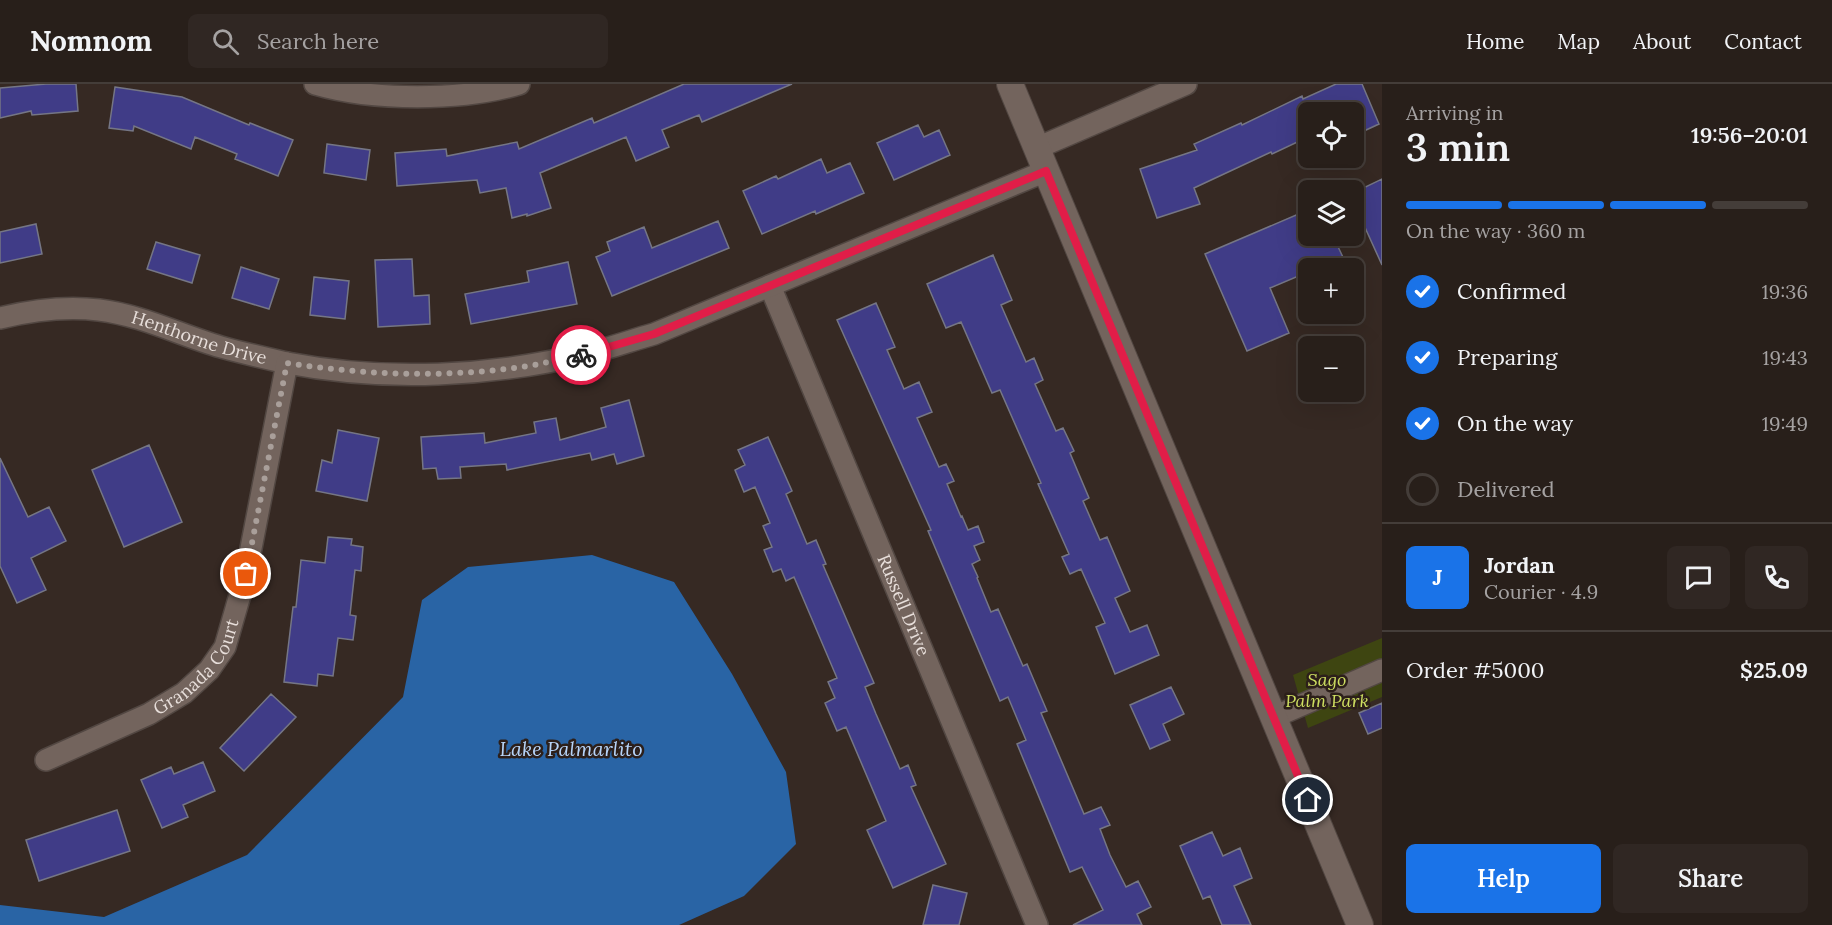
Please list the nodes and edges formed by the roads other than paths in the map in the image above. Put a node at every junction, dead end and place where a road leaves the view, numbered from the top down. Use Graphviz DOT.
graph roads {
  1 [pos="315,84"];
  2 [pos="519,84"];
  3 [pos="1010,84"];
  4 [pos="1186,84"];
  5 [pos="1041,159"];
  6 [pos="770,286"];
  7 [pos="0,318"];
  8 [pos="287,363"];
  9 [pos="1382,670"];
  10 [pos="1274,717"];
  11 [pos="46,760"];
  12 [pos="1037,925"];
  13 [pos="1360,925"];
  1 -- 2 [label="street"];
  3 -- 5 [label="street"];
  4 -- 5 [label="street, Henthorne Drive"];
  5 -- 6 [label="street, Henthorne Drive"];
  5 -- 10 [label="street"];
  6 -- 8 [label="street, Henthorne Drive"];
  6 -- 12 [label="street, Russell Drive"];
  7 -- 8 [label="street, Henthorne Drive"];
  8 -- 11 [label="street, Granada Court"];
  9 -- 10 [label="street"];
  10 -- 13 [label="street"];
}
